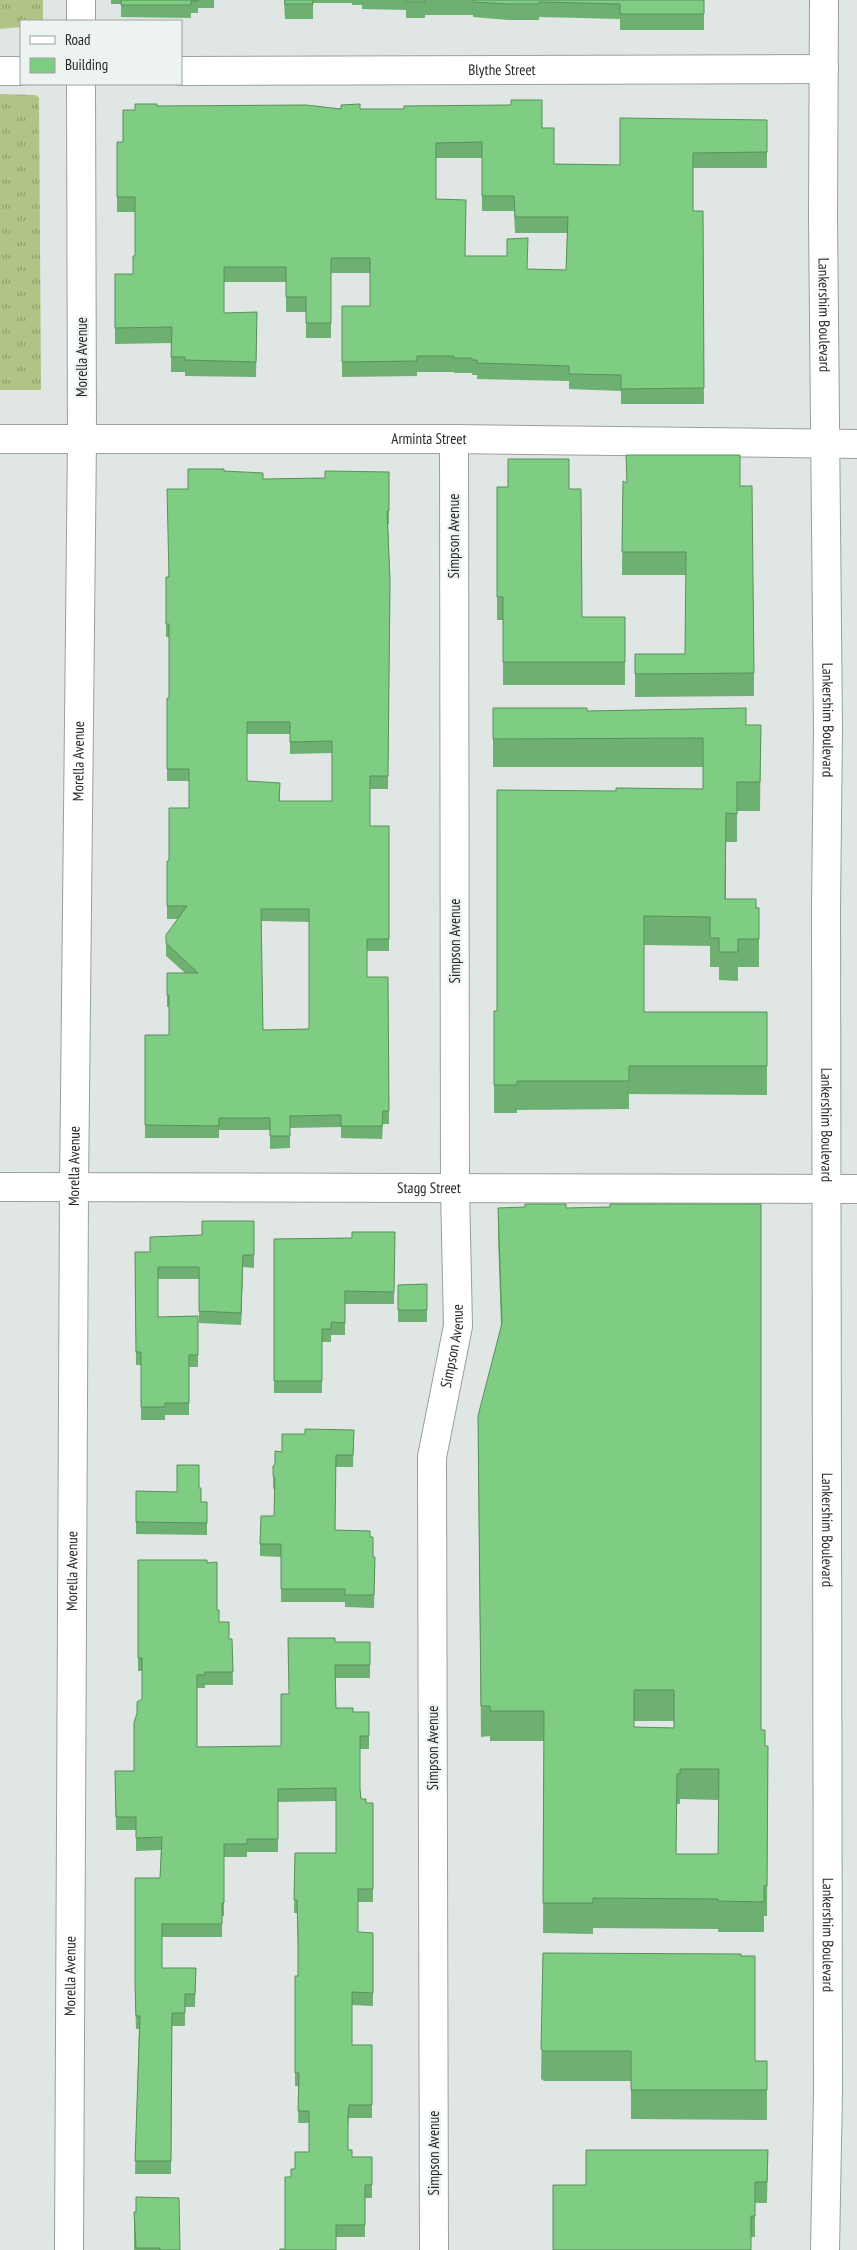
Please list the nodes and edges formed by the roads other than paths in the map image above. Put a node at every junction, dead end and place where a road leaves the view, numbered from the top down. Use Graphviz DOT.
graph roads {
  1 [pos="81,0"];
  2 [pos="824,0"];
  3 [pos="81,20"];
  4 [pos="824,69"];
  5 [pos="0,71"];
  6 [pos="20,71"];
  7 [pos="182,71"];
  8 [pos="81,85"];
  9 [pos="0,439"];
  10 [pos="82,439"];
  11 [pos="454,439"];
  12 [pos="825,442"];
  13 [pos="857,444"];
  14 [pos="0,1187"];
  15 [pos="74,1188"];
  16 [pos="455,1189"];
  17 [pos="828,1189"];
  18 [pos="857,1189"];
  19 [pos="69,2250"];
  20 [pos="434,2250"];
  21 [pos="825,2250"];
  1 -- 3 [label="street"];
  2 -- 4 [label="street, Lankershim Boulevard"];
  4 -- 7 [label="street, Blythe Street"];
  4 -- 12 [label="street, Lankershim Boulevard"];
  5 -- 6 [label="street"];
  8 -- 10 [label="street, Morella Avenue"];
  9 -- 10 [label="street, Arminta Street"];
  10 -- 11 [label="street, Arminta Street"];
  10 -- 15 [label="street, Morella Avenue"];
  11 -- 12 [label="street, Arminta Street"];
  11 -- 16 [label="street, Simpson Avenue"];
  12 -- 13 [label="street, Arminta Street"];
  12 -- 17 [label="street, Lankershim Boulevard"];
  14 -- 15 [label="street, Stagg Street"];
  15 -- 16 [label="street, Stagg Street"];
  15 -- 19 [label="street, Morella Avenue"];
  16 -- 17 [label="street, Stagg Street"];
  16 -- 20 [label="street, Simpson Avenue"];
  17 -- 18 [label="street, Stagg Street"];
  17 -- 21 [label="street, Lankershim Boulevard"];
}
